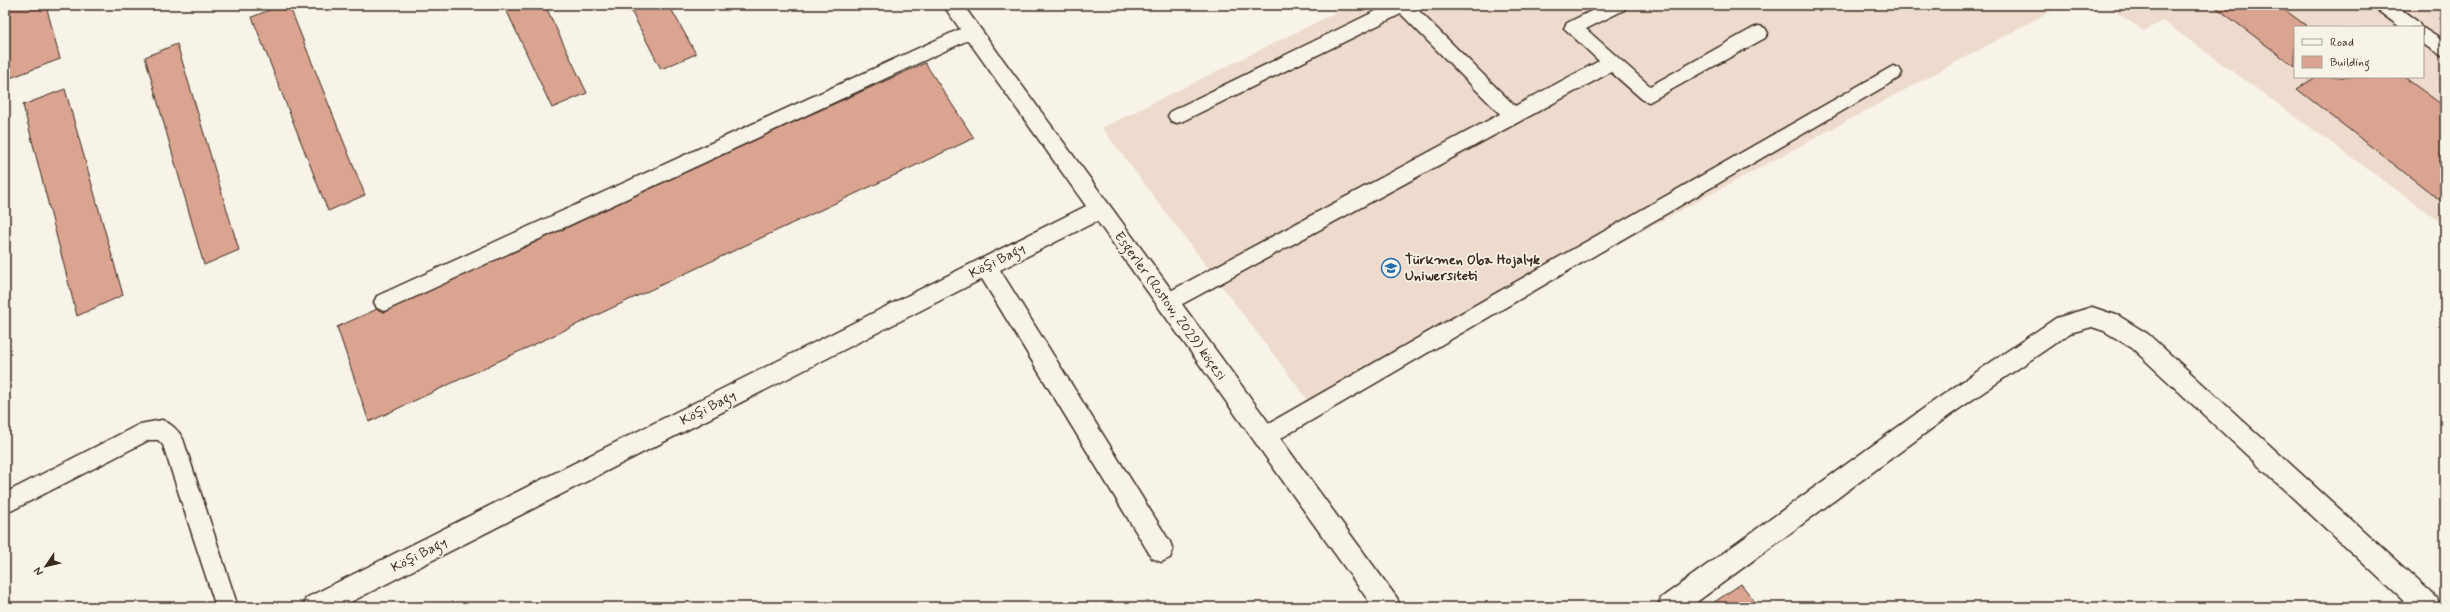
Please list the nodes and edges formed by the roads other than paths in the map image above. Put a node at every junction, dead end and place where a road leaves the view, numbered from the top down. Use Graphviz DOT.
graph roads {
  1 [pos="953,5"];
  2 [pos="1404,5"];
  3 [pos="1618,5"];
  4 [pos="2383,5"];
  5 [pos="2411,26"];
  6 [pos="971,30"];
  7 [pos="1760,33"];
  8 [pos="2424,36"];
  9 [pos="2445,51"];
  10 [pos="1611,63"];
  11 [pos="1893,73"];
  12 [pos="1177,116"];
  13 [pos="1513,116"];
  14 [pos="1100,209"];
  15 [pos="986,266"];
  16 [pos="384,302"];
  17 [pos="1168,302"];
  18 [pos="1264,437"];
  19 [pos="5,504"];
  20 [pos="1161,550"];
  21 [pos="227,607"];
  22 [pos="316,607"];
  23 [pos="1388,607"];
  24 [pos="1670,607"];
  25 [pos="2428,607"];
  1 -- 6 [label="street, Esgerler (Rostow, 2029) köçesi"];
  2 -- 12 [label="lane"];
  2 -- 13 [label="lane"];
  3 -- 10 [label="lane"];
  4 -- 5 [label="lane"];
  6 -- 14 [label="street, Esgerler (Rostow, 2029) köçesi"];
  6 -- 16 [label="lane"];
  7 -- 10 [label="lane"];
  8 -- 9 [label="lane"];
  10 -- 13 [label="lane"];
  11 -- 18 [label="lane"];
  13 -- 17 [label="lane"];
  14 -- 15 [label="street, Köşi Bagy"];
  14 -- 17 [label="street, Esgerler (Rostow, 2029) köçesi"];
  15 -- 20 [label="street"];
  15 -- 22 [label="street, Köşi Bagy"];
  17 -- 18 [label="street, Esgerler (Rostow, 2029) köçesi"];
  18 -- 23 [label="street, Esgerler (Rostow, 2029) köçesi"];
  19 -- 21 [label="lane"];
  24 -- 25 [label="street"];
}
